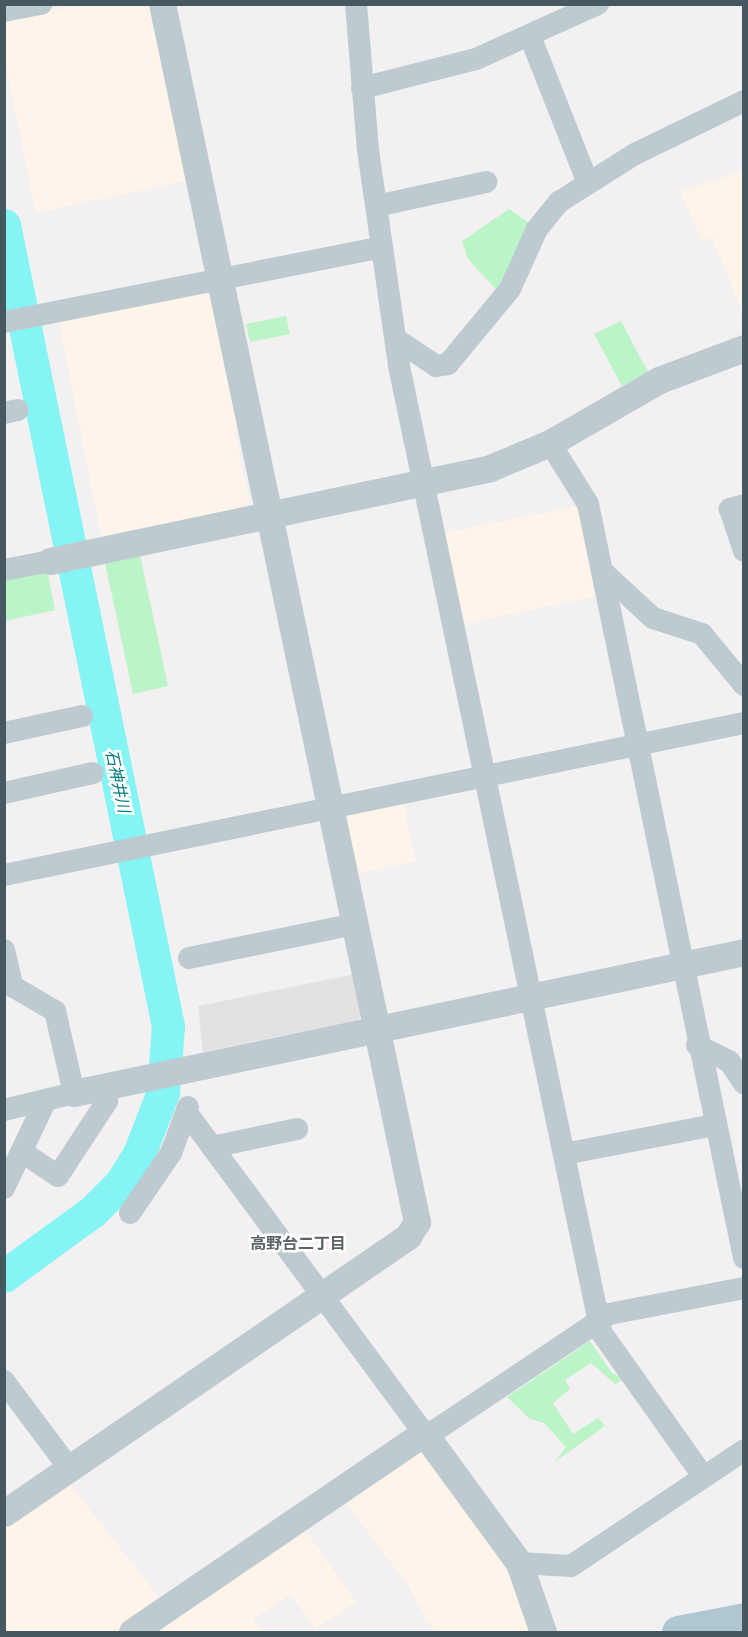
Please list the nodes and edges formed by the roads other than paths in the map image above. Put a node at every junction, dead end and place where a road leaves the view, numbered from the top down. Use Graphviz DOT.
graph roads {
  1 [pos="41,4"];
  2 [pos="162,4"];
  3 [pos="356,4"];
  4 [pos="598,4"];
  5 [pos="4,11"];
  6 [pos="530,36"];
  7 [pos="362,88"];
  8 [pos="744,101"];
  9 [pos="587,181"];
  10 [pos="486,182"];
  11 [pos="376,206"];
  12 [pos="382,247"];
  13 [pos="220,280"];
  14 [pos="5,322"];
  15 [pos="399,341"];
  16 [pos="744,348"];
  17 [pos="550,443"];
  18 [pos="424,485"];
  19 [pos="744,505"];
  20 [pos="270,516"];
  21 [pos="744,551"];
  22 [pos="51,560"];
  23 [pos="4,570"];
  24 [pos="601,570"];
  25 [pos="744,686"];
  26 [pos="82,716"];
  27 [pos="744,723"];
  28 [pos="4,733"];
  29 [pos="636,744"];
  30 [pos="93,773"];
  31 [pos="485,776"];
  32 [pos="4,793"];
  33 [pos="331,808"];
  34 [pos="4,875"];
  35 [pos="355,924"];
  36 [pos="4,950"];
  37 [pos="744,952"];
  38 [pos="189,958"];
  39 [pos="681,965"];
  40 [pos="532,995"];
  41 [pos="377,1028"];
  42 [pos="697,1045"];
  43 [pos="744,1083"];
  44 [pos="107,1086"];
  45 [pos="74,1093"];
  46 [pos="46,1100"];
  47 [pos="6,1107"];
  48 [pos="715,1125"];
  49 [pos="297,1129"];
  50 [pos="212,1147"];
  51 [pos="22,1152"];
  52 [pos="564,1154"];
  53 [pos="4,1188"];
  54 [pos="130,1213"];
  55 [pos="744,1258"];
  56 [pos="744,1288"];
  57 [pos="321,1296"];
  58 [pos="598,1320"];
  59 [pos="4,1381"];
  60 [pos="426,1435"];
  61 [pos="744,1450"];
  62 [pos="69,1468"];
  63 [pos="703,1476"];
  64 [pos="4,1513"];
  65 [pos="519,1563"];
  66 [pos="744,1618"];
  67 [pos="132,1632"];
  68 [pos="543,1632"];
  69 [pos="678,1632"];
  1 -- 5 [label="street"];
  2 -- 13 [label="street"];
  3 -- 7 [label="street"];
  4 -- 6 [label="street"];
  6 -- 7 [label="street"];
  6 -- 9 [label="street"];
  7 -- 11 [label="street"];
  8 -- 9 [label="street"];
  9 -- 15 [label="street"];
  10 -- 11 [label="street"];
  11 -- 12 [label="street"];
  12 -- 13 [label="street"];
  12 -- 15 [label="street"];
  13 -- 14 [label="street"];
  13 -- 20 [label="street"];
  15 -- 18 [label="street"];
  16 -- 17 [label="street"];
  17 -- 18 [label="street"];
  17 -- 24 [label="street"];
  18 -- 20 [label="street"];
  18 -- 31 [label="street"];
  19 -- 21 [label="street"];
  20 -- 22 [label="street"];
  20 -- 33 [label="street"];
  22 -- 23 [label="street"];
  24 -- 25 [label="street"];
  24 -- 29 [label="street"];
  26 -- 28 [label="street"];
  27 -- 29 [label="street"];
  29 -- 31 [label="street"];
  29 -- 39 [label="street"];
  30 -- 32 [label="street"];
  31 -- 33 [label="street"];
  31 -- 40 [label="street"];
  33 -- 34 [label="street"];
  33 -- 35 [label="street"];
  35 -- 38 [label="street"];
  35 -- 41 [label="street"];
  36 -- 45 [label="street"];
  37 -- 39 [label="street"];
  39 -- 40 [label="street"];
  39 -- 42 [label="street"];
  40 -- 41 [label="street"];
  40 -- 52 [label="street"];
  41 -- 44 [label="street"];
  41 -- 57 [label="street"];
  42 -- 43 [label="street"];
  42 -- 48 [label="street"];
  44 -- 45 [label="street"];
  44 -- 51 [label="street"];
  45 -- 46 [label="street"];
  46 -- 47 [label="street"];
  46 -- 51 [label="street"];
  48 -- 52 [label="street"];
  48 -- 55 [label="street"];
  49 -- 50 [label="street"];
  50 -- 54 [label="street"];
  50 -- 57 [label="street"];
  51 -- 53 [label="street"];
  52 -- 58 [label="street"];
  56 -- 58 [label="street"];
  57 -- 60 [label="street"];
  57 -- 62 [label="street"];
  58 -- 60 [label="street"];
  58 -- 63 [label="street"];
  59 -- 62 [label="street"];
  60 -- 65 [label="street"];
  60 -- 67 [label="street"];
  61 -- 63 [label="street"];
  62 -- 64 [label="street"];
  63 -- 65 [label="street"];
  65 -- 68 [label="street"];
  66 -- 69 [label="main road"];
}
